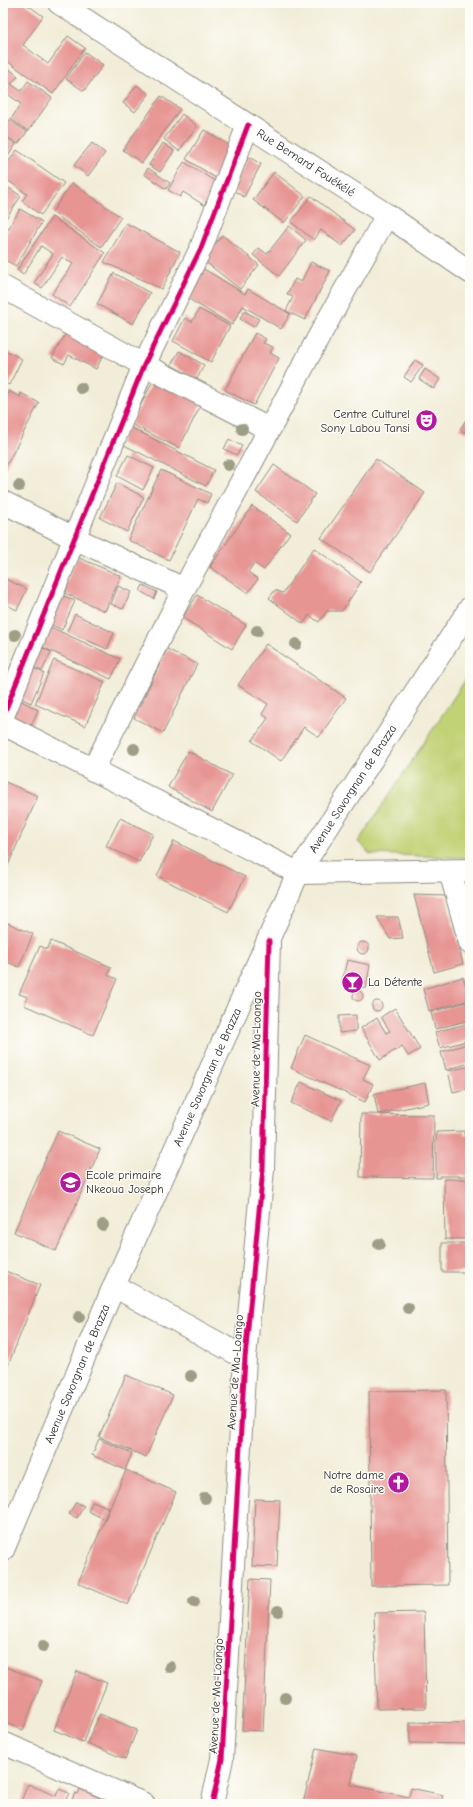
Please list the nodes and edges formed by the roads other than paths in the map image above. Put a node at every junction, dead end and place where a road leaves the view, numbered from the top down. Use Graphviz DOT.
graph roads {
  1 [pos="59,3"];
  2 [pos="248,125"];
  3 [pos="387,216"];
  4 [pos="470,272"];
  5 [pos="3,287"];
  6 [pos="144,365"];
  7 [pos="269,429"];
  8 [pos="3,502"];
  9 [pos="74,538"];
  10 [pos="184,589"];
  11 [pos="470,608"];
  12 [pos="3,716"];
  13 [pos="3,724"];
  14 [pos="93,770"];
  15 [pos="460,871"];
  16 [pos="298,873"];
  17 [pos="269,941"];
  18 [pos="470,943"];
  19 [pos="114,1286"];
  20 [pos="245,1358"];
  21 [pos="3,1549"];
  22 [pos="3,1742"];
  23 [pos="144,1804"];
  24 [pos="212,1804"];
  1 -- 2 [label="street, Rue Bernard Fouékélé"];
  2 -- 3 [label="street, Rue Bernard Fouékélé"];
  2 -- 6 [label="street"];
  3 -- 4 [label="street, Rue Bernard Fouékélé"];
  3 -- 7 [label="street"];
  5 -- 6 [label="street"];
  6 -- 7 [label="street"];
  6 -- 9 [label="street"];
  7 -- 10 [label="street"];
  8 -- 9 [label="street"];
  9 -- 10 [label="street"];
  9 -- 12 [label="street"];
  10 -- 14 [label="street"];
  11 -- 16 [label="street, Avenue Savorgnan de Brazza"];
  13 -- 14 [label="street"];
  14 -- 16 [label="street"];
  15 -- 16 [label="street"];
  15 -- 18 [label="street"];
  16 -- 17 [label="street, Avenue Savorgnan de Brazza"];
  17 -- 19 [label="street, Avenue Savorgnan de Brazza"];
  17 -- 20 [label="street, Avenue de Ma-Loango"];
  19 -- 20 [label="street"];
  19 -- 21 [label="street, Avenue Savorgnan de Brazza"];
  20 -- 24 [label="street, Avenue de Ma-Loango"];
  22 -- 23 [label="street"];
}
